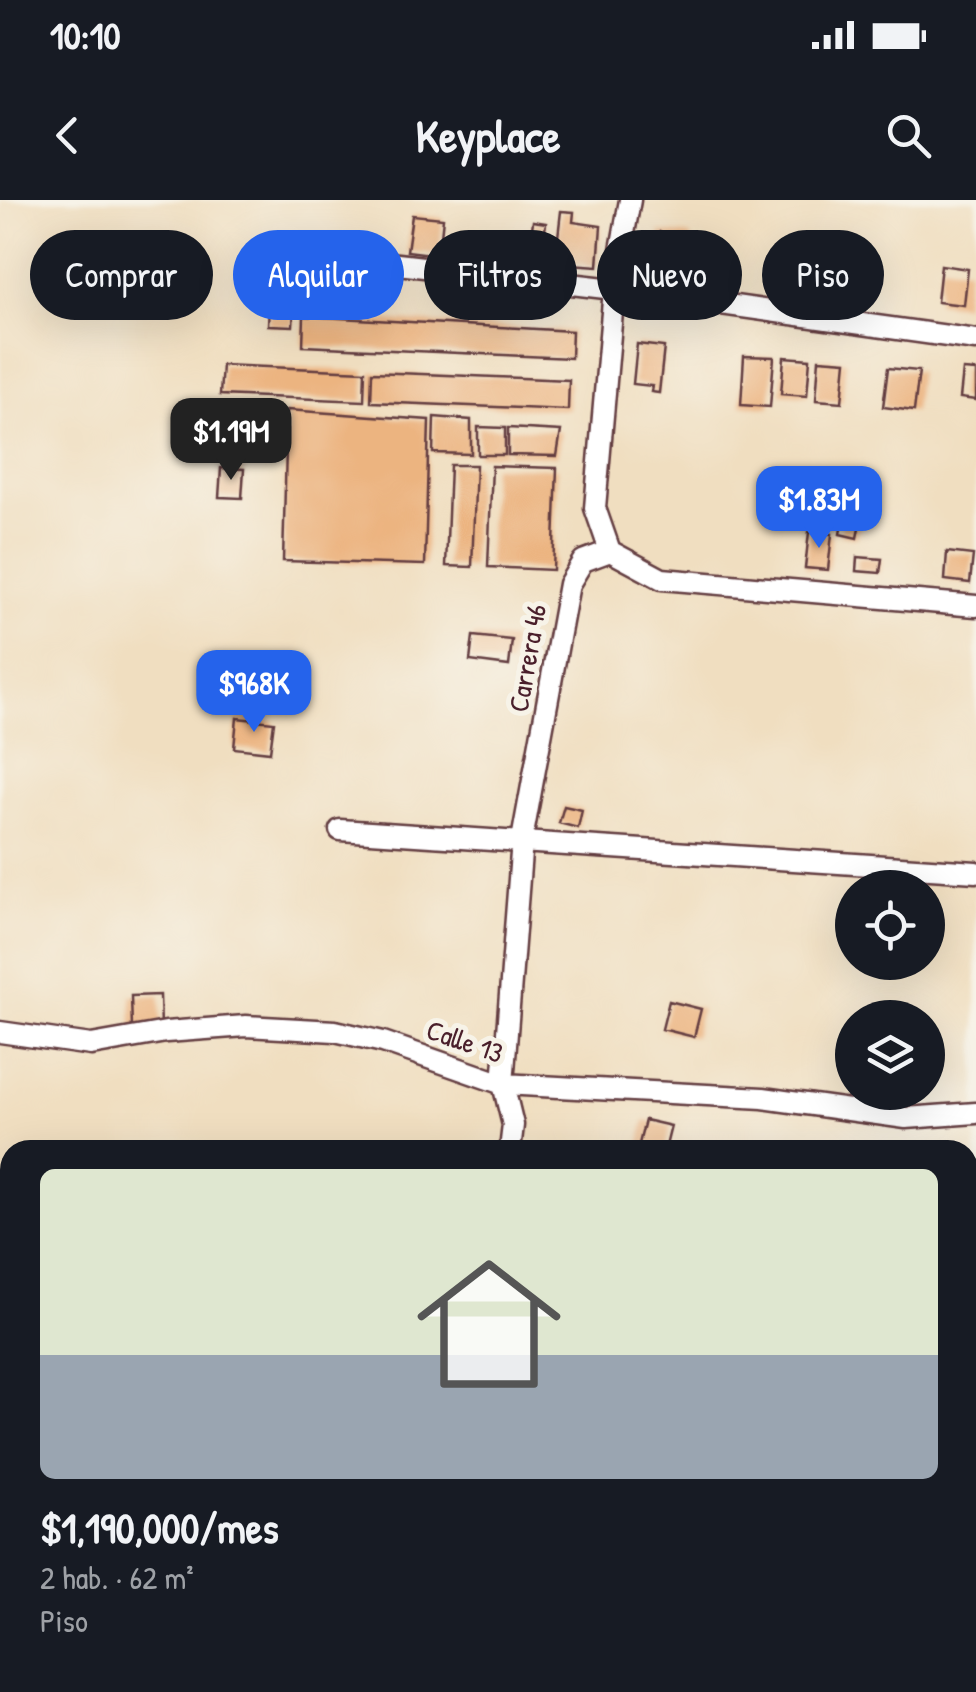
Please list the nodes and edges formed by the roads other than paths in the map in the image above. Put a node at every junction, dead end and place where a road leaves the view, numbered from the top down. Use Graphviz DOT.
graph roads {
  1 [pos="630,200"];
  2 [pos="625,230"];
  3 [pos="404,265"];
  4 [pos="597,287"];
  5 [pos="742,307"];
  6 [pos="611,320"];
  7 [pos="976,340"];
  8 [pos="610,551"];
  9 [pos="976,606"];
  10 [pos="340,830"];
  11 [pos="522,840"];
  12 [pos="976,872"];
  13 [pos="0,1032"];
  14 [pos="503,1084"];
  15 [pos="976,1112"];
  16 [pos="511,1140"];
  1 -- 2 [label="street"];
  3 -- 4 [label="street"];
  5 -- 7 [label="street"];
  6 -- 8 [label="street"];
  8 -- 9 [label="street"];
  8 -- 11 [label="street, Carrera 46"];
  10 -- 11 [label="street"];
  11 -- 12 [label="street"];
  11 -- 14 [label="street, Carrera 46"];
  13 -- 14 [label="street, Calle 13"];
  14 -- 15 [label="street, Calle 13"];
  14 -- 16 [label="street, Carrera 46"];
}
